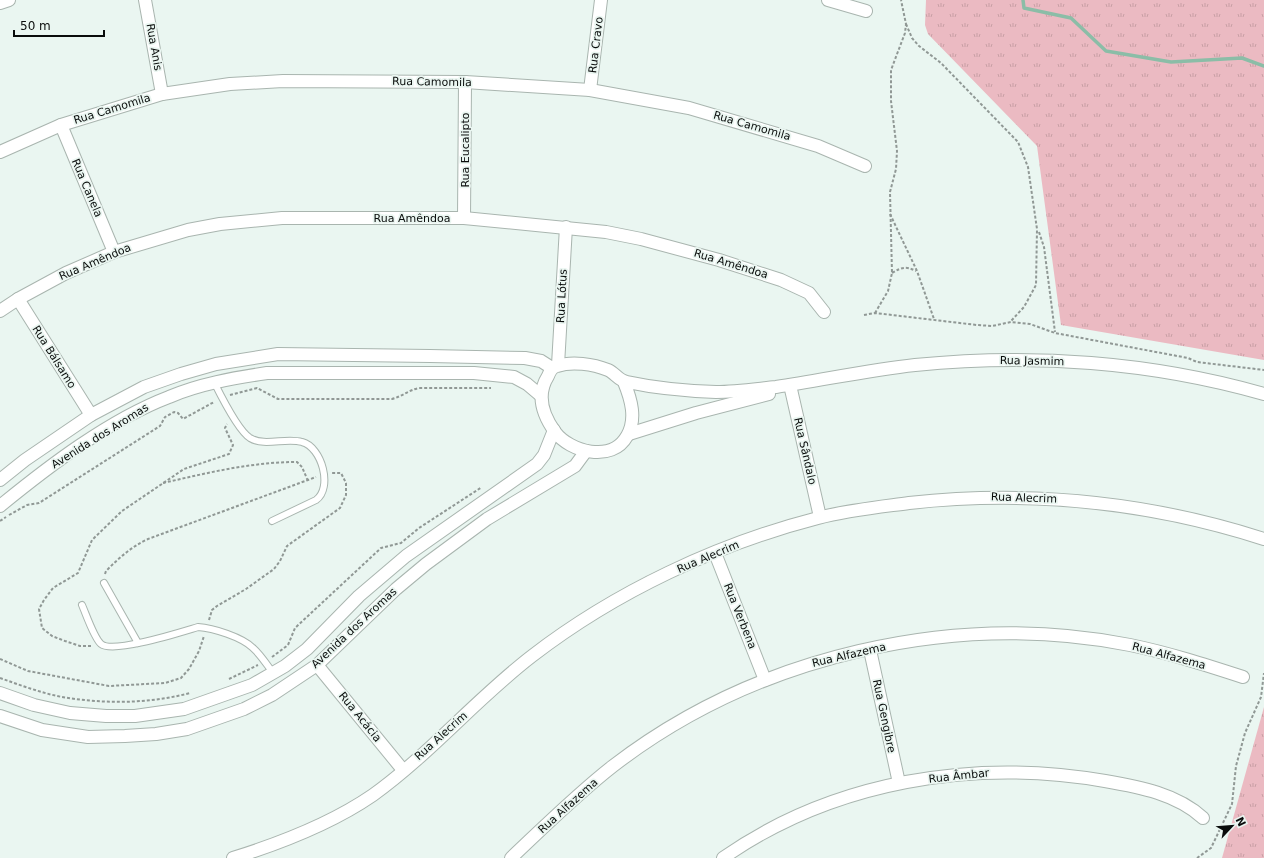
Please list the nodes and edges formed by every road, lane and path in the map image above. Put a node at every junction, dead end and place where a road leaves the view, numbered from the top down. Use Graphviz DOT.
graph roads {
  1 [pos="9,0"];
  2 [pos="145,0"];
  3 [pos="601,0"];
  4 [pos="828,0"];
  5 [pos="902,0"];
  6 [pos="0,3"];
  7 [pos="866,11"];
  8 [pos="906,24"];
  9 [pos="465,82"];
  10 [pos="590,90"];
  11 [pos="162,94"];
  12 [pos="61,125"];
  13 [pos="0,152"];
  14 [pos="865,166"];
  15 [pos="890,213"];
  16 [pos="464,218"];
  17 [pos="566,227"];
  18 [pos="1037,229"];
  19 [pos="114,252"];
  20 [pos="917,271"];
  21 [pos="892,273"];
  22 [pos="18,299"];
  23 [pos="0,311"];
  24 [pos="824,312"];
  25 [pos="875,313"];
  26 [pos="864,315"];
  27 [pos="934,319"];
  28 [pos="1010,322"];
  29 [pos="1055,333"];
  30 [pos="555,367"];
  31 [pos="1264,370"];
  32 [pos="624,382"];
  33 [pos="215,384"];
  34 [pos="793,386"];
  35 [pos="494,388"];
  36 [pos="1264,394"];
  37 [pos="540,395"];
  38 [pos="221,397"];
  39 [pos="91,415"];
  40 [pos="235,419"];
  41 [pos="554,430"];
  42 [pos="629,434"];
  43 [pos="586,451"];
  44 [pos="323,475"];
  45 [pos="0,480"];
  46 [pos="308,481"];
  47 [pos="488,483"];
  48 [pos="162,484"];
  49 [pos="0,506"];
  50 [pos="820,517"];
  51 [pos="0,521"];
  52 [pos="272,521"];
  53 [pos="1264,539"];
  54 [pos="715,553"];
  55 [pos="104,583"];
  56 [pos="82,605"];
  57 [pos="207,628"];
  58 [pos="138,643"];
  59 [pos="102,645"];
  60 [pos="870,650"];
  61 [pos="0,659"];
  62 [pos="264,662"];
  63 [pos="317,665"];
  64 [pos="273,673"];
  65 [pos="1264,673"];
  66 [pos="1243,677"];
  67 [pos="0,678"];
  68 [pos="229,680"];
  69 [pos="765,680"];
  70 [pos="0,693"];
  71 [pos="191,693"];
  72 [pos="0,716"];
  73 [pos="403,770"];
  74 [pos="899,782"];
  75 [pos="1203,818"];
  76 [pos="233,858"];
  77 [pos="511,858"];
  78 [pos="723,858"];
  79 [pos="1197,858"];
  1 -- 6 [label="street"];
  2 -- 11 [label="street, Rua Anis"];
  3 -- 10 [label="street, Rua Cravo"];
  4 -- 7 [label="street"];
  5 -- 8 [label="path"];
  8 -- 15 [label="path"];
  8 -- 18 [label="path"];
  9 -- 10 [label="street, Rua Camomila"];
  9 -- 11 [label="street, Rua Camomila"];
  9 -- 16 [label="street, Rua Eucalipto"];
  10 -- 14 [label="street, Rua Camomila"];
  11 -- 12 [label="street, Rua Camomila"];
  12 -- 13 [label="street, Rua Camomila"];
  12 -- 19 [label="street, Rua Canela"];
  15 -- 20 [label="path"];
  15 -- 21 [label="path"];
  16 -- 17 [label="street, Rua Amêndoa"];
  16 -- 19 [label="street, Rua Amêndoa"];
  17 -- 24 [label="street, Rua Amêndoa"];
  17 -- 30 [label="street, Rua Lótus"];
  18 -- 28 [label="path"];
  18 -- 29 [label="path"];
  19 -- 22 [label="street, Rua Amêndoa"];
  20 -- 21 [label="path"];
  20 -- 27 [label="path"];
  21 -- 25 [label="path"];
  22 -- 23 [label="street, Rua Amêndoa"];
  22 -- 39 [label="street, Rua Bálsamo"];
  25 -- 26 [label="path"];
  25 -- 27 [label="path"];
  27 -- 28 [label="path"];
  28 -- 29 [label="path"];
  29 -- 31 [label="path"];
  30 -- 32 [label="street"];
  30 -- 37 [label="street"];
  30 -- 39 [label="street, Avenida dos Aromas"];
  32 -- 34 [label="street"];
  32 -- 42 [label="street"];
  33 -- 37 [label="street, Avenida dos Aromas"];
  33 -- 38 [label="lane"];
  33 -- 49 [label="street, Avenida dos Aromas"];
  34 -- 36 [label="street, Rua Jasmim"];
  34 -- 42 [label="street"];
  34 -- 50 [label="street, Rua Sândalo"];
  35 -- 38 [label="path"];
  37 -- 41 [label="street"];
  38 -- 40 [label="lane"];
  38 -- 51 [label="path"];
  39 -- 45 [label="street, Avenida dos Aromas"];
  40 -- 44 [label="lane"];
  40 -- 48 [label="path"];
  41 -- 43 [label="street"];
  41 -- 64 [label="street, Avenida dos Aromas"];
  42 -- 43 [label="street"];
  43 -- 63 [label="street, Avenida dos Aromas"];
  44 -- 46 [label="path"];
  44 -- 52 [label="lane"];
  44 -- 57 [label="path"];
  46 -- 48 [label="path"];
  46 -- 55 [label="path"];
  47 -- 62 [label="path"];
  48 -- 59 [label="path"];
  50 -- 53 [label="street, Rua Alecrim"];
  50 -- 54 [label="street, Rua Alecrim"];
  54 -- 69 [label="street, Rua Verbena"];
  54 -- 73 [label="street, Rua Alecrim"];
  55 -- 58 [label="lane"];
  56 -- 59 [label="lane"];
  57 -- 58 [label="lane"];
  57 -- 61 [label="path"];
  57 -- 62 [label="lane"];
  58 -- 59 [label="lane"];
  60 -- 66 [label="street, Rua Alfazema"];
  60 -- 69 [label="street, Rua Alfazema"];
  60 -- 74 [label="street, Rua Gengibre"];
  62 -- 64 [label="lane"];
  62 -- 68 [label="path"];
  63 -- 72 [label="street, Avenida dos Aromas"];
  63 -- 73 [label="street, Rua Acácia"];
  64 -- 70 [label="street, Avenida dos Aromas"];
  65 -- 79 [label="path"];
  67 -- 71 [label="path"];
  69 -- 77 [label="street, Rua Alfazema"];
  73 -- 76 [label="street, Rua Alecrim"];
  74 -- 75 [label="street, Rua Âmbar"];
  74 -- 78 [label="street, Rua Âmbar"];
}
